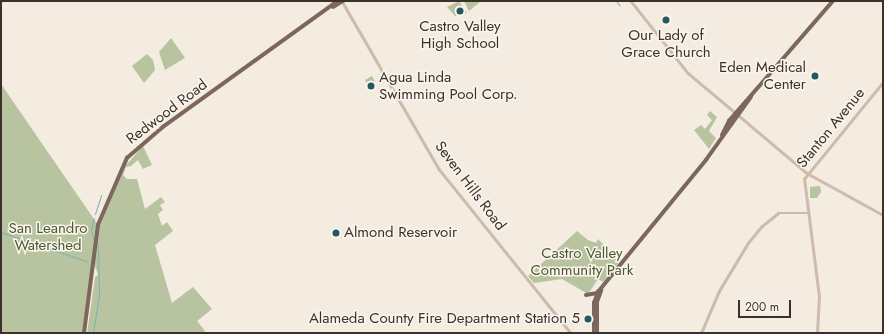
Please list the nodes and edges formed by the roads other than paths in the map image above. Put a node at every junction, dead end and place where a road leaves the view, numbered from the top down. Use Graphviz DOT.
graph roads {
  1 [pos="338,1"];
  2 [pos="342,1"];
  3 [pos="631,1"];
  4 [pos="833,1"];
  5 [pos="332,7"];
  6 [pos="883,82"];
  7 [pos="737,114"];
  8 [pos="807,173"];
  9 [pos="808,213"];
  10 [pos="883,215"];
  11 [pos="599,292"];
  12 [pos="586,295"];
  13 [pos="84,333"];
  14 [pos="571,333"];
  15 [pos="595,333"];
  16 [pos="701,333"];
  17 [pos="817,333"];
  1 -- 5 [label="main road, Redwood Road"];
  2 -- 5 [label="main road, Redwood Road"];
  2 -- 14 [label="street, Seven Hills Road"];
  3 -- 7 [label="street"];
  4 -- 7 [label="main road"];
  5 -- 13 [label="main road, Redwood Road"];
  6 -- 8 [label="street, Stanton Avenue"];
  7 -- 8 [label="street"];
  7 -- 11 [label="main road"];
  8 -- 9 [label="street, Stanton Avenue"];
  8 -- 10 [label="street"];
  9 -- 16 [label="street"];
  9 -- 17 [label="street, Stanton Avenue"];
  11 -- 12 [label="main road"];
  11 -- 15 [label="main road"];
}
